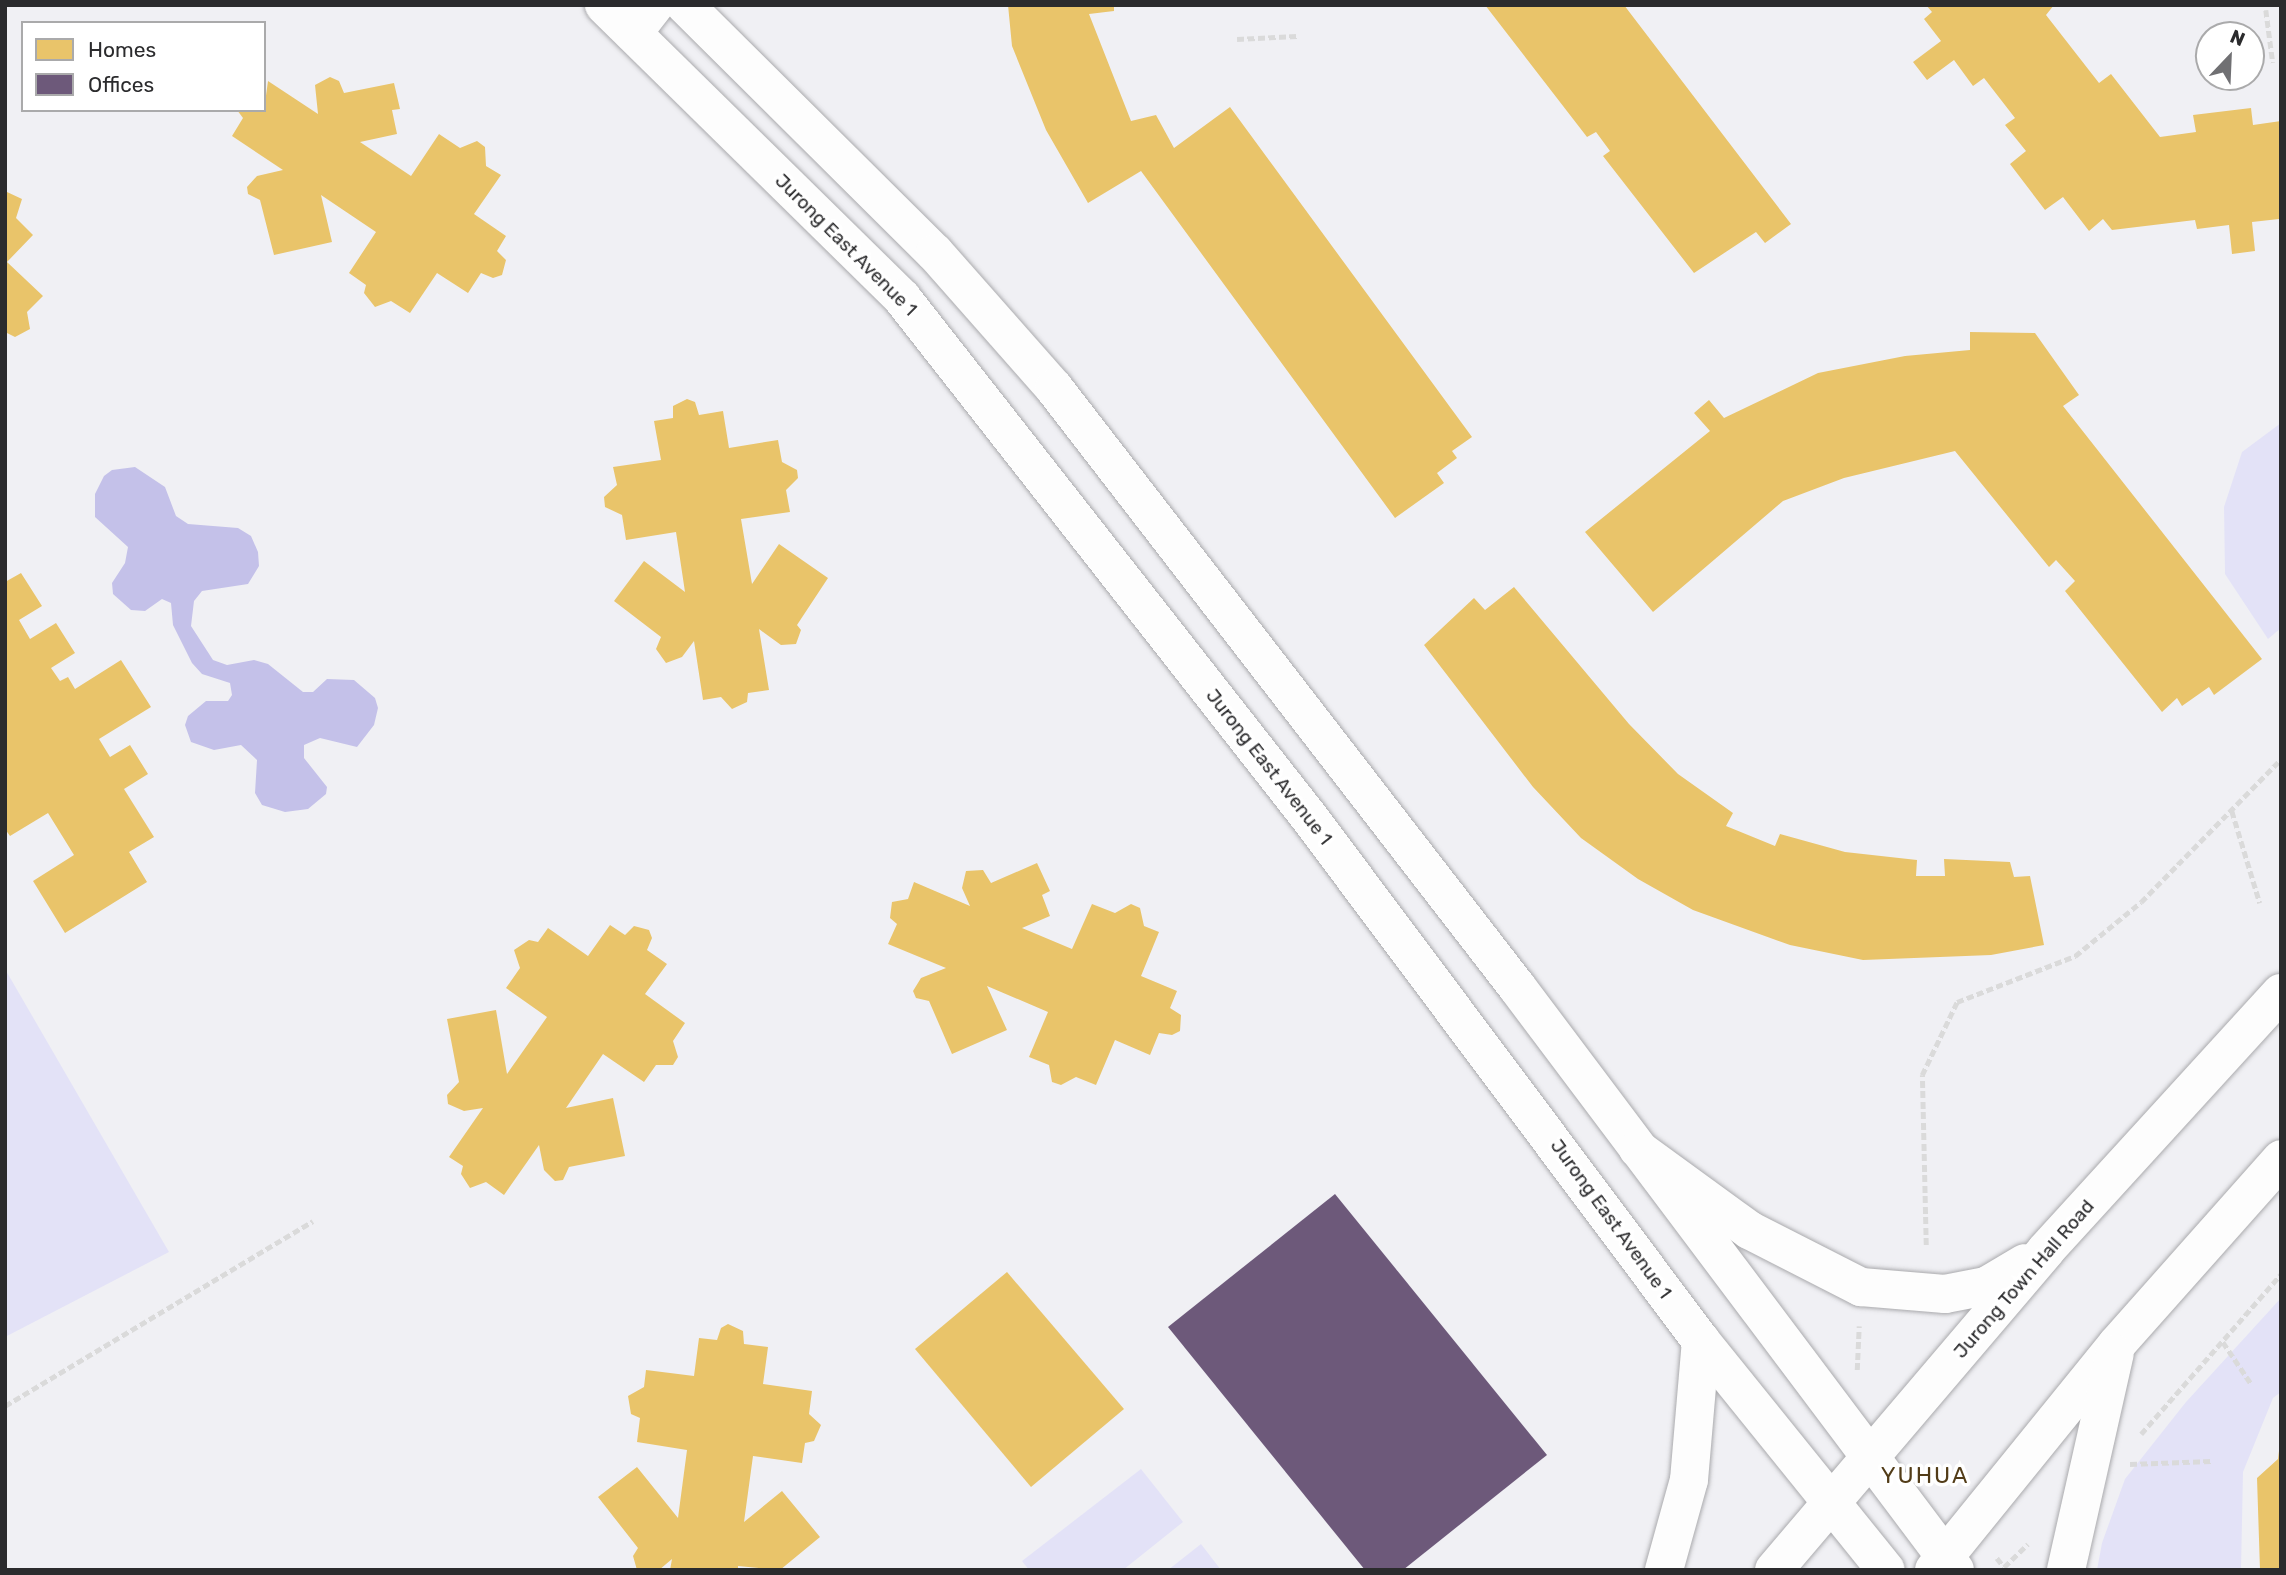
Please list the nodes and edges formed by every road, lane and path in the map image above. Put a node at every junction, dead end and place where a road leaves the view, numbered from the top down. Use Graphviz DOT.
graph roads {
  1 [pos="685,5"];
  2 [pos="2266,10"];
  3 [pos="623,12"];
  4 [pos="1297,36"];
  5 [pos="1237,39"];
  6 [pos="2273,63"];
  7 [pos="1271,674"];
  8 [pos="1221,707"];
  9 [pos="2281,759"];
  10 [pos="2232,811"];
  11 [pos="2260,903"];
  12 [pos="2281,993"];
  13 [pos="1638,1149"];
  14 [pos="2281,1159"];
  15 [pos="313,1221"];
  16 [pos="1926,1245"];
  17 [pos="2046,1250"];
  18 [pos="2281,1274"];
  19 [pos="1861,1287"];
  20 [pos="1701,1341"];
  21 [pos="2223,1342"];
  22 [pos="2118,1344"];
  23 [pos="1856,1377"];
  24 [pos="2252,1385"];
  25 [pos="5,1406"];
  26 [pos="2136,1442"];
  27 [pos="2129,1453"];
  28 [pos="1870,1460"];
  29 [pos="2211,1461"];
  30 [pos="1831,1503"];
  31 [pos="1971,1522"];
  32 [pos="2069,1558"];
  33 [pos="1945,1565"];
  34 [pos="2003,1568"];
  35 [pos="1664,1570"];
  36 [pos="1774,1570"];
  37 [pos="1886,1570"];
  1 -- 7 [label="street"];
  2 -- 6 [label="path"];
  3 -- 8 [label="street, Jurong East Avenue 1"];
  4 -- 5 [label="path"];
  7 -- 8 [label="street"];
  7 -- 13 [label="street"];
  8 -- 20 [label="street, Jurong East Avenue 1"];
  9 -- 10 [label="path"];
  10 -- 11 [label="path"];
  10 -- 16 [label="path"];
  12 -- 17 [label="street, Jurong Town Hall Road"];
  13 -- 19 [label="street"];
  13 -- 28 [label="street"];
  14 -- 22 [label="street"];
  15 -- 25 [label="path"];
  17 -- 19 [label="street"];
  17 -- 28 [label="street, Jurong Town Hall Road"];
  18 -- 21 [label="path"];
  19 -- 23 [label="path"];
  20 -- 30 [label="street, Jurong East Avenue 1"];
  20 -- 35 [label="street"];
  21 -- 24 [label="path"];
  21 -- 26 [label="path"];
  22 -- 31 [label="street"];
  22 -- 32 [label="street"];
  27 -- 29 [label="path"];
  28 -- 30 [label="street, Jurong Town Hall Road"];
  28 -- 33 [label="street"];
  30 -- 36 [label="street, Jurong Town Hall Road"];
  30 -- 37 [label="street, Jurong East Avenue 1"];
  31 -- 33 [label="street"];
  31 -- 34 [label="path"];
  32 -- 34 [label="path"];
}
